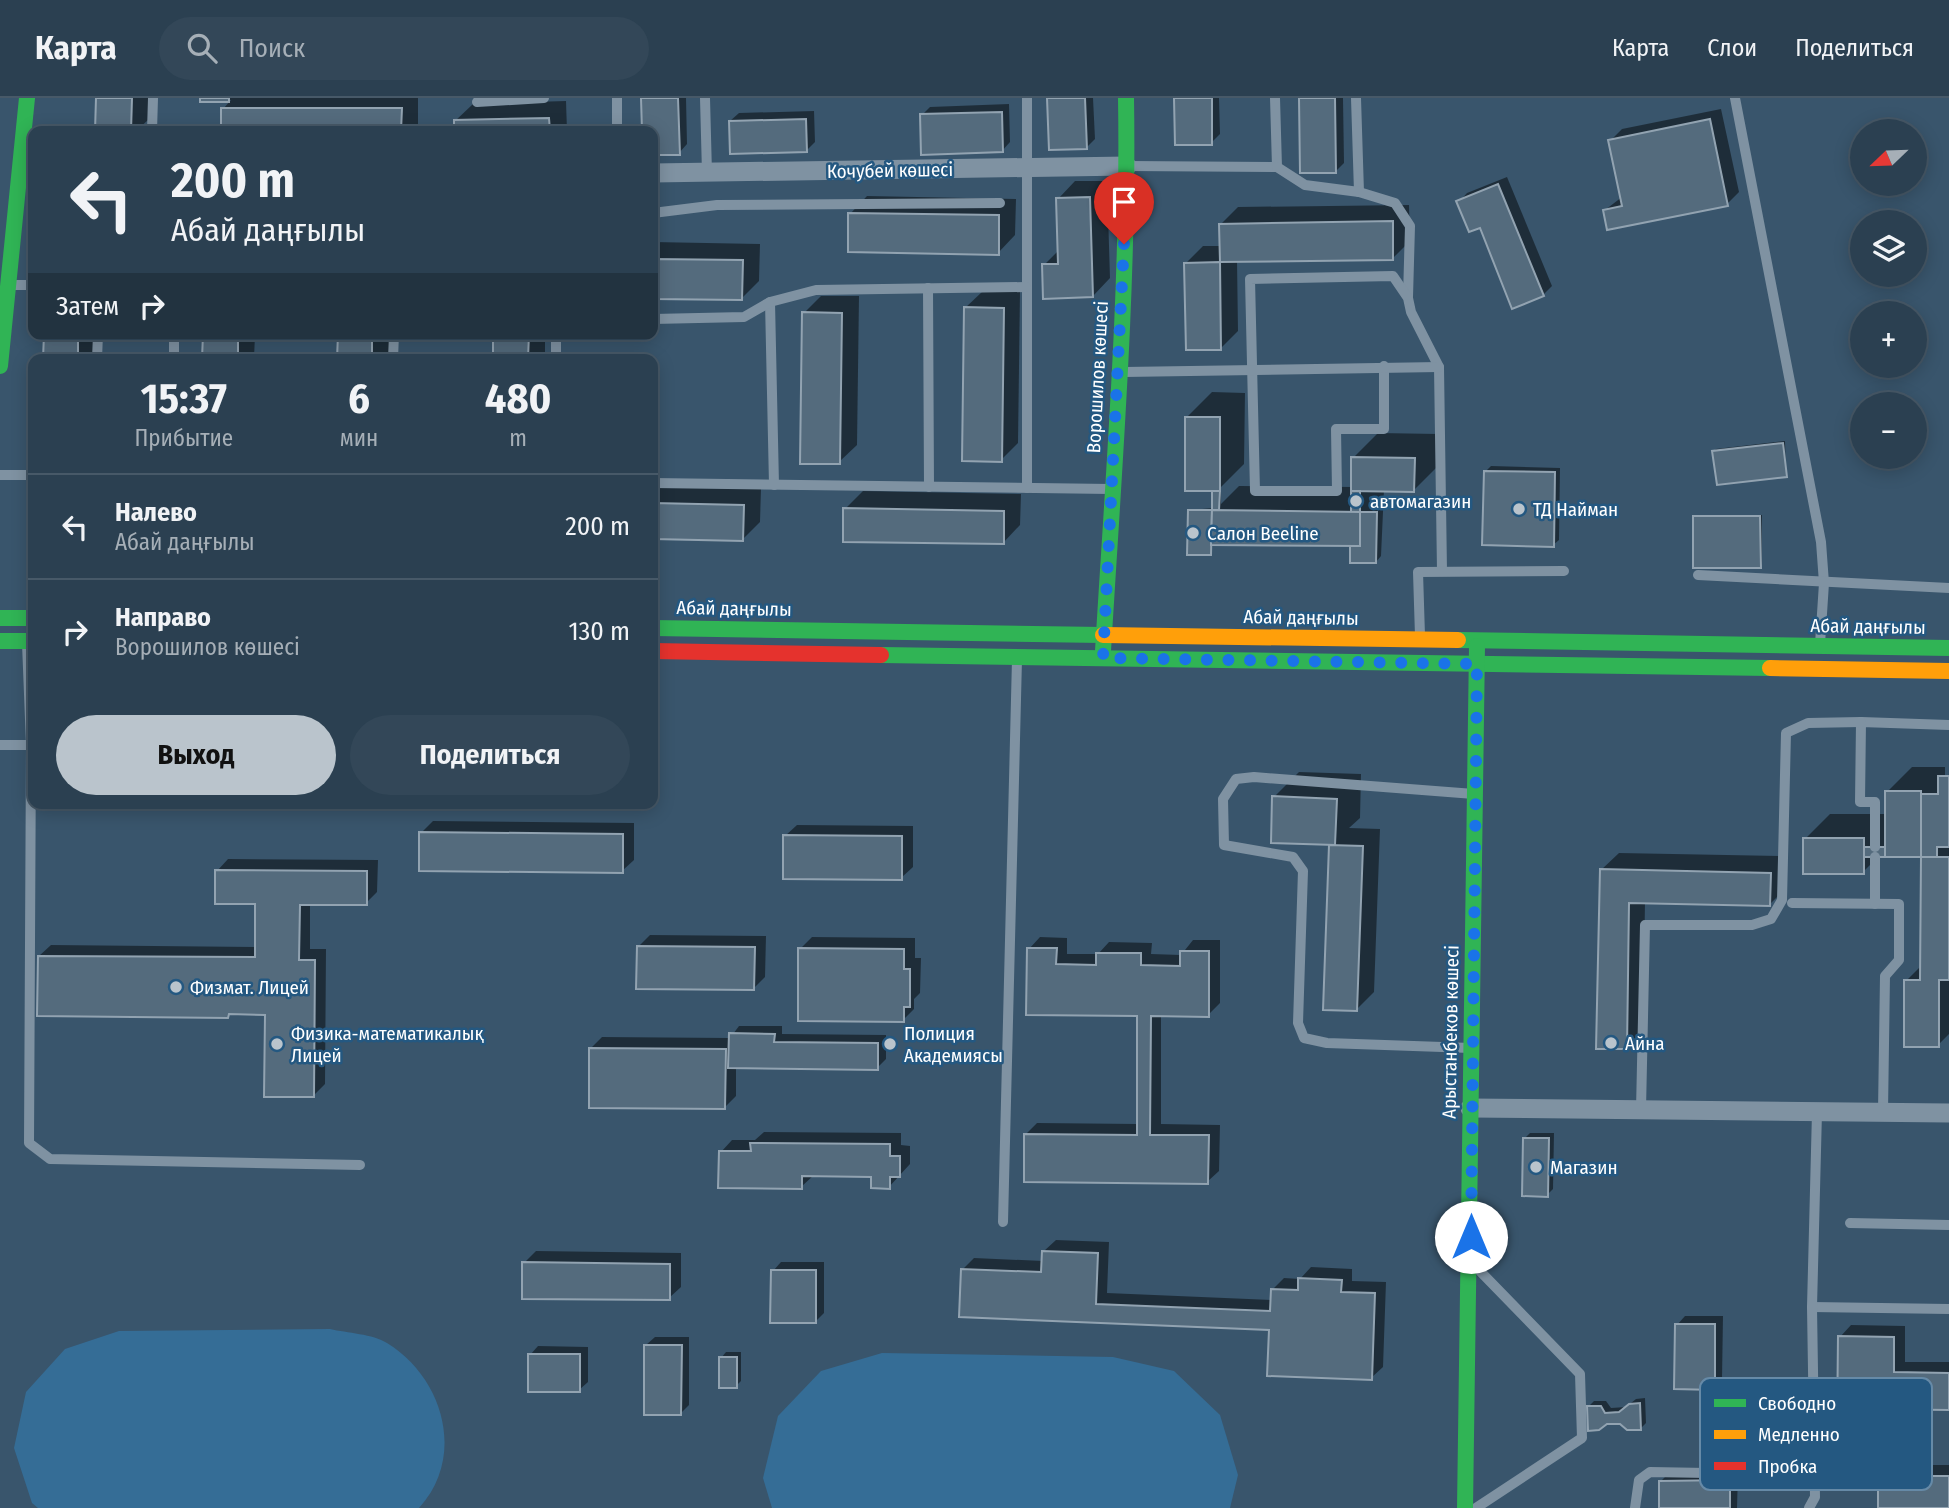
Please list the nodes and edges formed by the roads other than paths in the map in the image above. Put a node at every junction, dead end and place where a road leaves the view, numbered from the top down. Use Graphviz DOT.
graph roads {
  1 [pos="27,98"];
  2 [pos="153,98"];
  3 [pos="544,98"];
  4 [pos="617,98"];
  5 [pos="705,98"];
  6 [pos="1027,98"];
  7 [pos="1126,98"];
  8 [pos="1275,98"];
  9 [pos="1356,98"];
  10 [pos="1735,98"];
  11 [pos="477,102"];
  12 [pos="152,126"];
  13 [pos="617,126"];
  14 [pos="1127,166"];
  15 [pos="1277,167"];
  16 [pos="1026,168"];
  17 [pos="21,172"];
  18 [pos="658,173"];
  19 [pos="707,173"];
  20 [pos="1359,192"];
  21 [pos="1000,203"];
  22 [pos="658,212"];
  23 [pos="8,285"];
  24 [pos="28,285"];
  25 [pos="1026,286"];
  26 [pos="928,288"];
  27 [pos="1408,298"];
  28 [pos="771,302"];
  29 [pos="658,319"];
  30 [pos="0,366"];
  31 [pos="1384,366"];
  32 [pos="1439,368"];
  33 [pos="1252,369"];
  34 [pos="1120,372"];
  35 [pos="0,475"];
  36 [pos="28,475"];
  37 [pos="658,483"];
  38 [pos="774,485"];
  39 [pos="929,487"];
  40 [pos="1027,488"];
  41 [pos="1112,489"];
  42 [pos="1564,571"];
  43 [pos="1441,572"];
  44 [pos="1698,575"];
  45 [pos="1824,583"];
  46 [pos="1949,588"];
  47 [pos="0,618"];
  48 [pos="28,618"];
  49 [pos="658,628"];
  50 [pos="1017,634"];
  51 [pos="1103,635"];
  52 [pos="1420,640"];
  53 [pos="0,641"];
  54 [pos="28,641"];
  55 [pos="1477,641"];
  56 [pos="1819,646"];
  57 [pos="1949,648"];
  58 [pos="658,651"];
  59 [pos="1017,656"];
  60 [pos="1103,658"];
  61 [pos="1477,664"];
  62 [pos="1818,669"];
  63 [pos="1949,671"];
  64 [pos="1861,722"];
  65 [pos="1949,726"];
  66 [pos="0,745"];
  67 [pos="28,745"];
  68 [pos="1475,794"];
  69 [pos="31,809"];
  70 [pos="1792,903"];
  71 [pos="1875,904"];
  72 [pos="1471,1048"];
  73 [pos="1470,1108"];
  74 [pos="1641,1110"];
  75 [pos="1817,1112"];
  76 [pos="1883,1112"];
  77 [pos="1949,1113"];
  78 [pos="360,1165"];
  79 [pos="1003,1222"];
  80 [pos="1850,1223"];
  81 [pos="1949,1225"];
  82 [pos="1471,1263"];
  83 [pos="1812,1307"];
  84 [pos="1949,1309"];
  85 [pos="1813,1378"];
  86 [pos="1700,1473"];
  87 [pos="1815,1490"];
  88 [pos="1465,1508"];
  89 [pos="1476,1508"];
  90 [pos="1635,1508"];
  91 [pos="1809,1508"];
  1 -- 17 [label="main road"];
  2 -- 12 [label="lane"];
  3 -- 11 [label="lane"];
  4 -- 13 [label="lane"];
  5 -- 19 [label="lane"];
  6 -- 16 [label="lane"];
  7 -- 14 [label="main road, Ворошилов көшесі"];
  8 -- 15 [label="lane"];
  9 -- 20 [label="lane"];
  10 -- 45 [label="lane"];
  14 -- 15 [label="lane"];
  14 -- 16 [label="street, Кочубей көшесі"];
  14 -- 34 [label="main road, Ворошилов көшесі"];
  15 -- 20 [label="lane"];
  16 -- 19 [label="street, Кочубей көшесі"];
  16 -- 25 [label="lane"];
  17 -- 23 [label="main road"];
  18 -- 19 [label="street, Кочубей көшесі"];
  20 -- 27 [label="lane"];
  21 -- 22 [label="lane"];
  23 -- 24 [label="lane"];
  23 -- 30 [label="main road"];
  25 -- 26 [label="lane"];
  25 -- 40 [label="lane"];
  26 -- 28 [label="lane"];
  26 -- 39 [label="lane"];
  27 -- 32 [label="lane"];
  27 -- 33 [label="lane"];
  28 -- 29 [label="lane"];
  28 -- 38 [label="lane"];
  31 -- 32 [label="lane"];
  31 -- 33 [label="lane"];
  31 -- 33 [label="lane"];
  32 -- 43 [label="lane"];
  33 -- 34 [label="lane"];
  34 -- 41 [label="main road, Ворошилов көшесі"];
  35 -- 36 [label="lane"];
  37 -- 38 [label="lane"];
  38 -- 39 [label="lane"];
  39 -- 40 [label="lane"];
  40 -- 41 [label="lane"];
  41 -- 51 [label="main road, Ворошилов көшесі"];
  42 -- 43 [label="lane"];
  43 -- 52 [label="lane"];
  44 -- 45 [label="lane"];
  45 -- 46 [label="lane"];
  45 -- 56 [label="lane"];
  47 -- 48 [label="main road"];
  49 -- 50 [label="main road, Абай даңғылы"];
  50 -- 51 [label="main road, Абай даңғылы"];
  50 -- 59 [label="lane"];
  51 -- 52 [label="main road, Абай даңғылы"];
  51 -- 60 [label="main road, Ворошилов көшесі"];
  52 -- 55 [label="main road, Абай даңғылы"];
  53 -- 54 [label="main road"];
  55 -- 56 [label="main road, Абай даңғылы"];
  55 -- 61 [label="main road, Арыстанбеков көшесі"];
  56 -- 57 [label="main road, Абай даңғылы"];
  56 -- 62 [label="lane"];
  58 -- 59 [label="main road"];
  59 -- 60 [label="main road"];
  59 -- 79 [label="lane"];
  60 -- 61 [label="main road"];
  61 -- 62 [label="main road"];
  61 -- 68 [label="main road, Арыстанбеков көшесі"];
  62 -- 63 [label="main road"];
  64 -- 65 [label="lane"];
  64 -- 71 [label="lane"];
  64 -- 74 [label="lane"];
  66 -- 67 [label="lane"];
  68 -- 72 [label="main road, Арыстанбеков көшесі"];
  68 -- 72 [label="lane"];
  69 -- 78 [label="lane"];
  70 -- 71 [label="lane"];
  71 -- 76 [label="lane"];
  72 -- 73 [label="main road, Арыстанбеков көшесі"];
  73 -- 74 [label="street"];
  73 -- 82 [label="main road, Арыстанбеков көшесі"];
  74 -- 75 [label="street"];
  75 -- 76 [label="street"];
  75 -- 83 [label="lane"];
  76 -- 77 [label="street"];
  80 -- 81 [label="lane"];
  82 -- 88 [label="main road, Арыстанбеков көшесі"];
  82 -- 89 [label="lane"];
  83 -- 84 [label="lane"];
  83 -- 85 [label="lane"];
  86 -- 90 [label="lane"];
  87 -- 91 [label="lane"];
}
